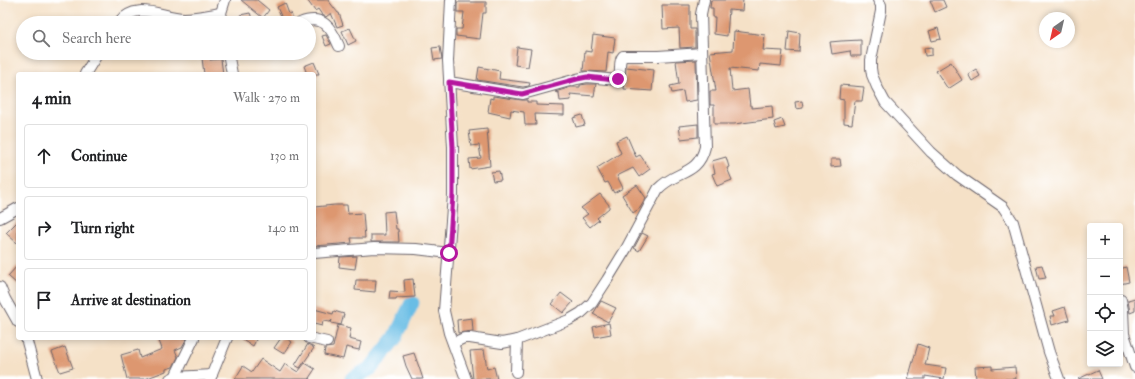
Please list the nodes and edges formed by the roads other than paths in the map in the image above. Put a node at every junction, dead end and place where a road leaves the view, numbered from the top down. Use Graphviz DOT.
graph roads {
  1 [pos="225,0"];
  2 [pos="451,0"];
  3 [pos="704,0"];
  4 [pos="878,0"];
  5 [pos="125,16"];
  6 [pos="175,16"];
  7 [pos="222,16"];
  8 [pos="316,22"];
  9 [pos="339,46"];
  10 [pos="702,53"];
  11 [pos="94,60"];
  12 [pos="229,60"];
  13 [pos="86,72"];
  14 [pos="232,72"];
  15 [pos="449,82"];
  16 [pos="16,209"];
  17 [pos="0,218"];
  18 [pos="316,253"];
  19 [pos="449,253"];
  20 [pos="0,287"];
  21 [pos="1123,310"];
  22 [pos="16,318"];
  23 [pos="27,340"];
  24 [pos="193,340"];
  25 [pos="227,340"];
  26 [pos="316,340"];
  27 [pos="517,340"];
  28 [pos="327,342"];
  29 [pos="453,343"];
  30 [pos="1135,367"];
  31 [pos="516,372"];
  32 [pos="211,377"];
  33 [pos="173,378"];
  34 [pos="37,379"];
  35 [pos="466,379"];
  36 [pos="1059,379"];
  1 -- 7 [label="street"];
  2 -- 15 [label="street"];
  3 -- 10 [label="street"];
  4 -- 36 [label="street"];
  5 -- 6 [label="street"];
  8 -- 9 [label="street"];
  10 -- 15 [label="street"];
  10 -- 27 [label="street"];
  11 -- 13 [label="street"];
  12 -- 14 [label="street"];
  15 -- 19 [label="street"];
  16 -- 17 [label="street"];
  18 -- 19 [label="street"];
  19 -- 29 [label="street"];
  20 -- 22 [label="street"];
  21 -- 30 [label="street"];
  23 -- 34 [label="street"];
  24 -- 33 [label="street"];
  25 -- 32 [label="street"];
  26 -- 28 [label="street"];
  27 -- 29 [label="street"];
  27 -- 31 [label="street"];
  29 -- 35 [label="street"];
  32 -- 33 [label="street"];
}
